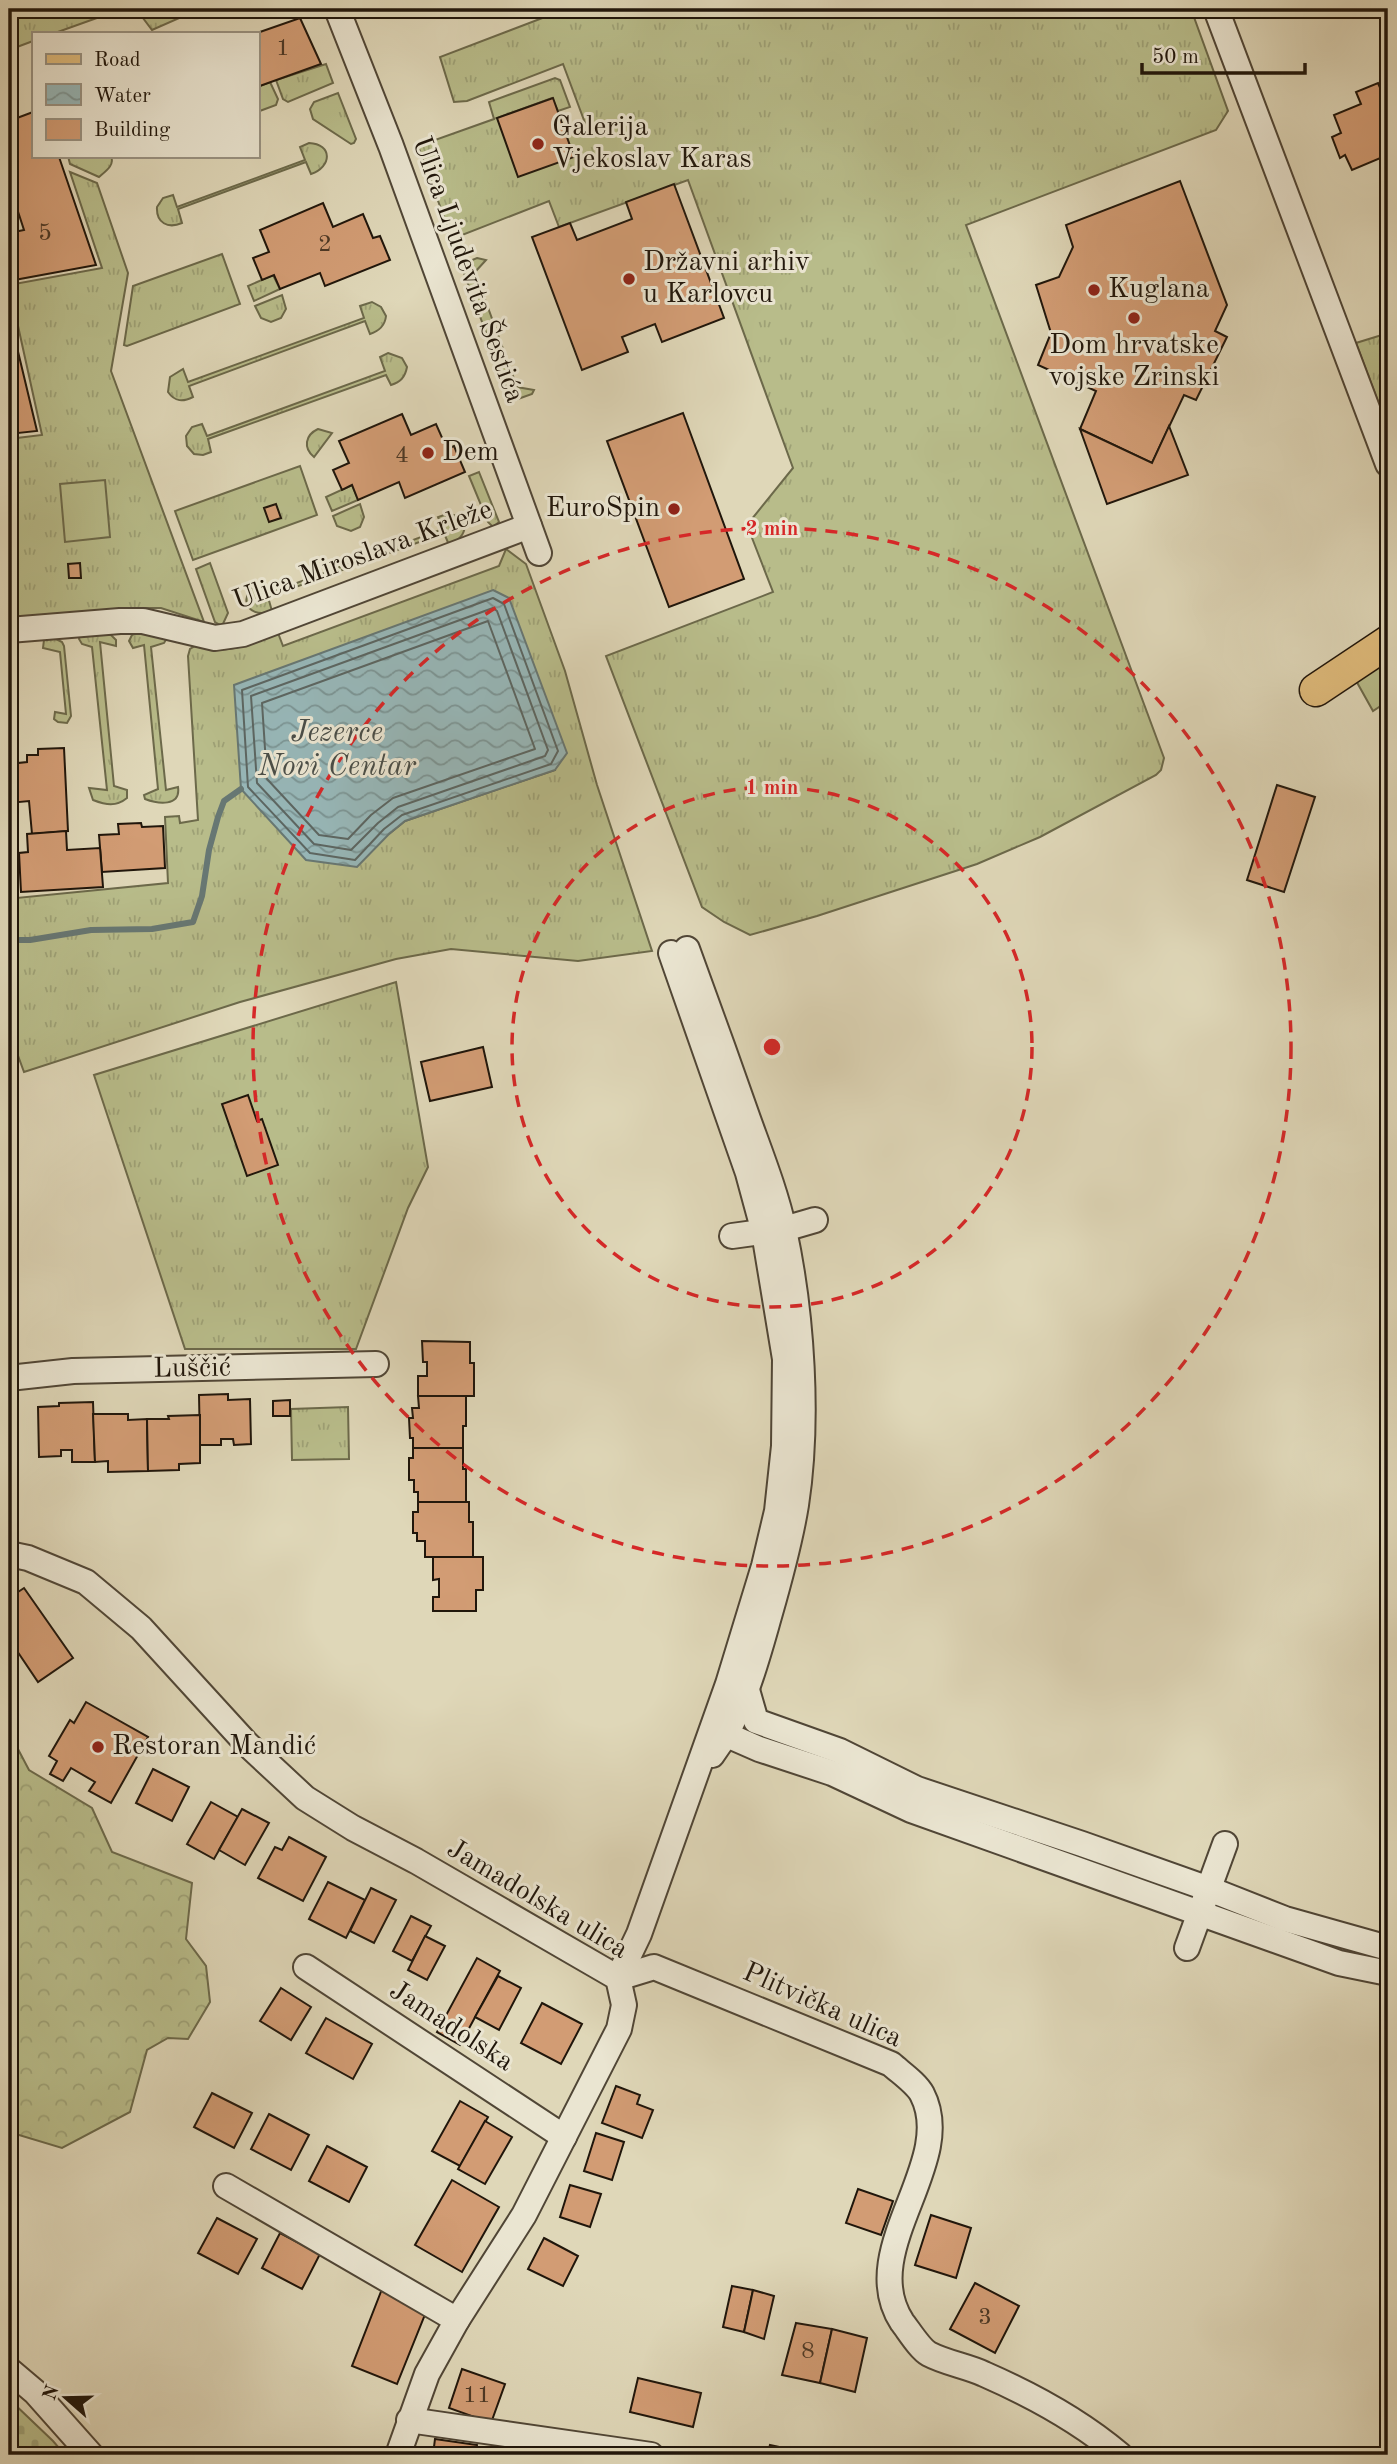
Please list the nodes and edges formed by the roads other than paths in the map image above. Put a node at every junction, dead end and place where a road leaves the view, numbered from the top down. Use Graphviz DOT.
graph roads {
  1 [pos="337,9"];
  2 [pos="1216,9"];
  3 [pos="1388,464"];
  4 [pos="529,526"];
  5 [pos="539,553"];
  6 [pos="9,630"];
  7 [pos="1388,642"];
  8 [pos="1316,690"];
  9 [pos="679,951"];
  10 [pos="815,1220"];
  11 [pos="774,1231"];
  12 [pos="732,1236"];
  13 [pos="376,1364"];
  14 [pos="9,1378"];
  15 [pos="9,1554"];
  16 [pos="747,1690"];
  17 [pos="719,1709"];
  18 [pos="756,1721"];
  19 [pos="727,1735"];
  20 [pos="696,1775"];
  21 [pos="1226,1844"];
  22 [pos="1205,1901"];
  23 [pos="1186,1948"];
  24 [pos="1388,1948"];
  25 [pos="306,1967"];
  26 [pos="1388,1973"];
  27 [pos="618,1978"];
  28 [pos="564,2137"];
  29 [pos="226,2186"];
  30 [pos="457,2320"];
  31 [pos="9,2370"];
  32 [pos="410,2420"];
  33 [pos="91,2455"];
  34 [pos="398,2455"];
  35 [pos="651,2455"];
  36 [pos="1120,2455"];
  1 -- 4 [label="street, Ulica Ljudevita Šestića"];
  2 -- 3 [label="street"];
  4 -- 5 [label="street, Ulica Ljudevita Šestića"];
  4 -- 6 [label="street, Ulica Miroslava Krleže"];
  7 -- 8 [label="main road"];
  9 -- 11 [label="street"];
  10 -- 11 [label="street"];
  11 -- 12 [label="street"];
  11 -- 16 [label="street"];
  11 -- 17 [label="street"];
  13 -- 14 [label="street, Luščić"];
  15 -- 27 [label="street, Jamadolska ulica"];
  16 -- 18 [label="street"];
  16 -- 19 [label="street"];
  17 -- 19 [label="street"];
  17 -- 20 [label="street"];
  18 -- 19 [label="street"];
  18 -- 22 [label="street"];
  19 -- 20 [label="street"];
  19 -- 22 [label="street"];
  20 -- 27 [label="street"];
  21 -- 22 [label="street"];
  22 -- 23 [label="street"];
  22 -- 24 [label="street"];
  22 -- 26 [label="street"];
  25 -- 28 [label="street, Jamadolska"];
  27 -- 28 [label="street, Jamadolska ulica"];
  27 -- 36 [label="street, Plitvička ulica"];
  28 -- 30 [label="street, Jamadolska ulica"];
  29 -- 30 [label="street"];
  30 -- 32 [label="street, Jamadolska ulica"];
  31 -- 33 [label="street"];
  32 -- 34 [label="street, Jamadolska ulica"];
  32 -- 35 [label="street"];
}
